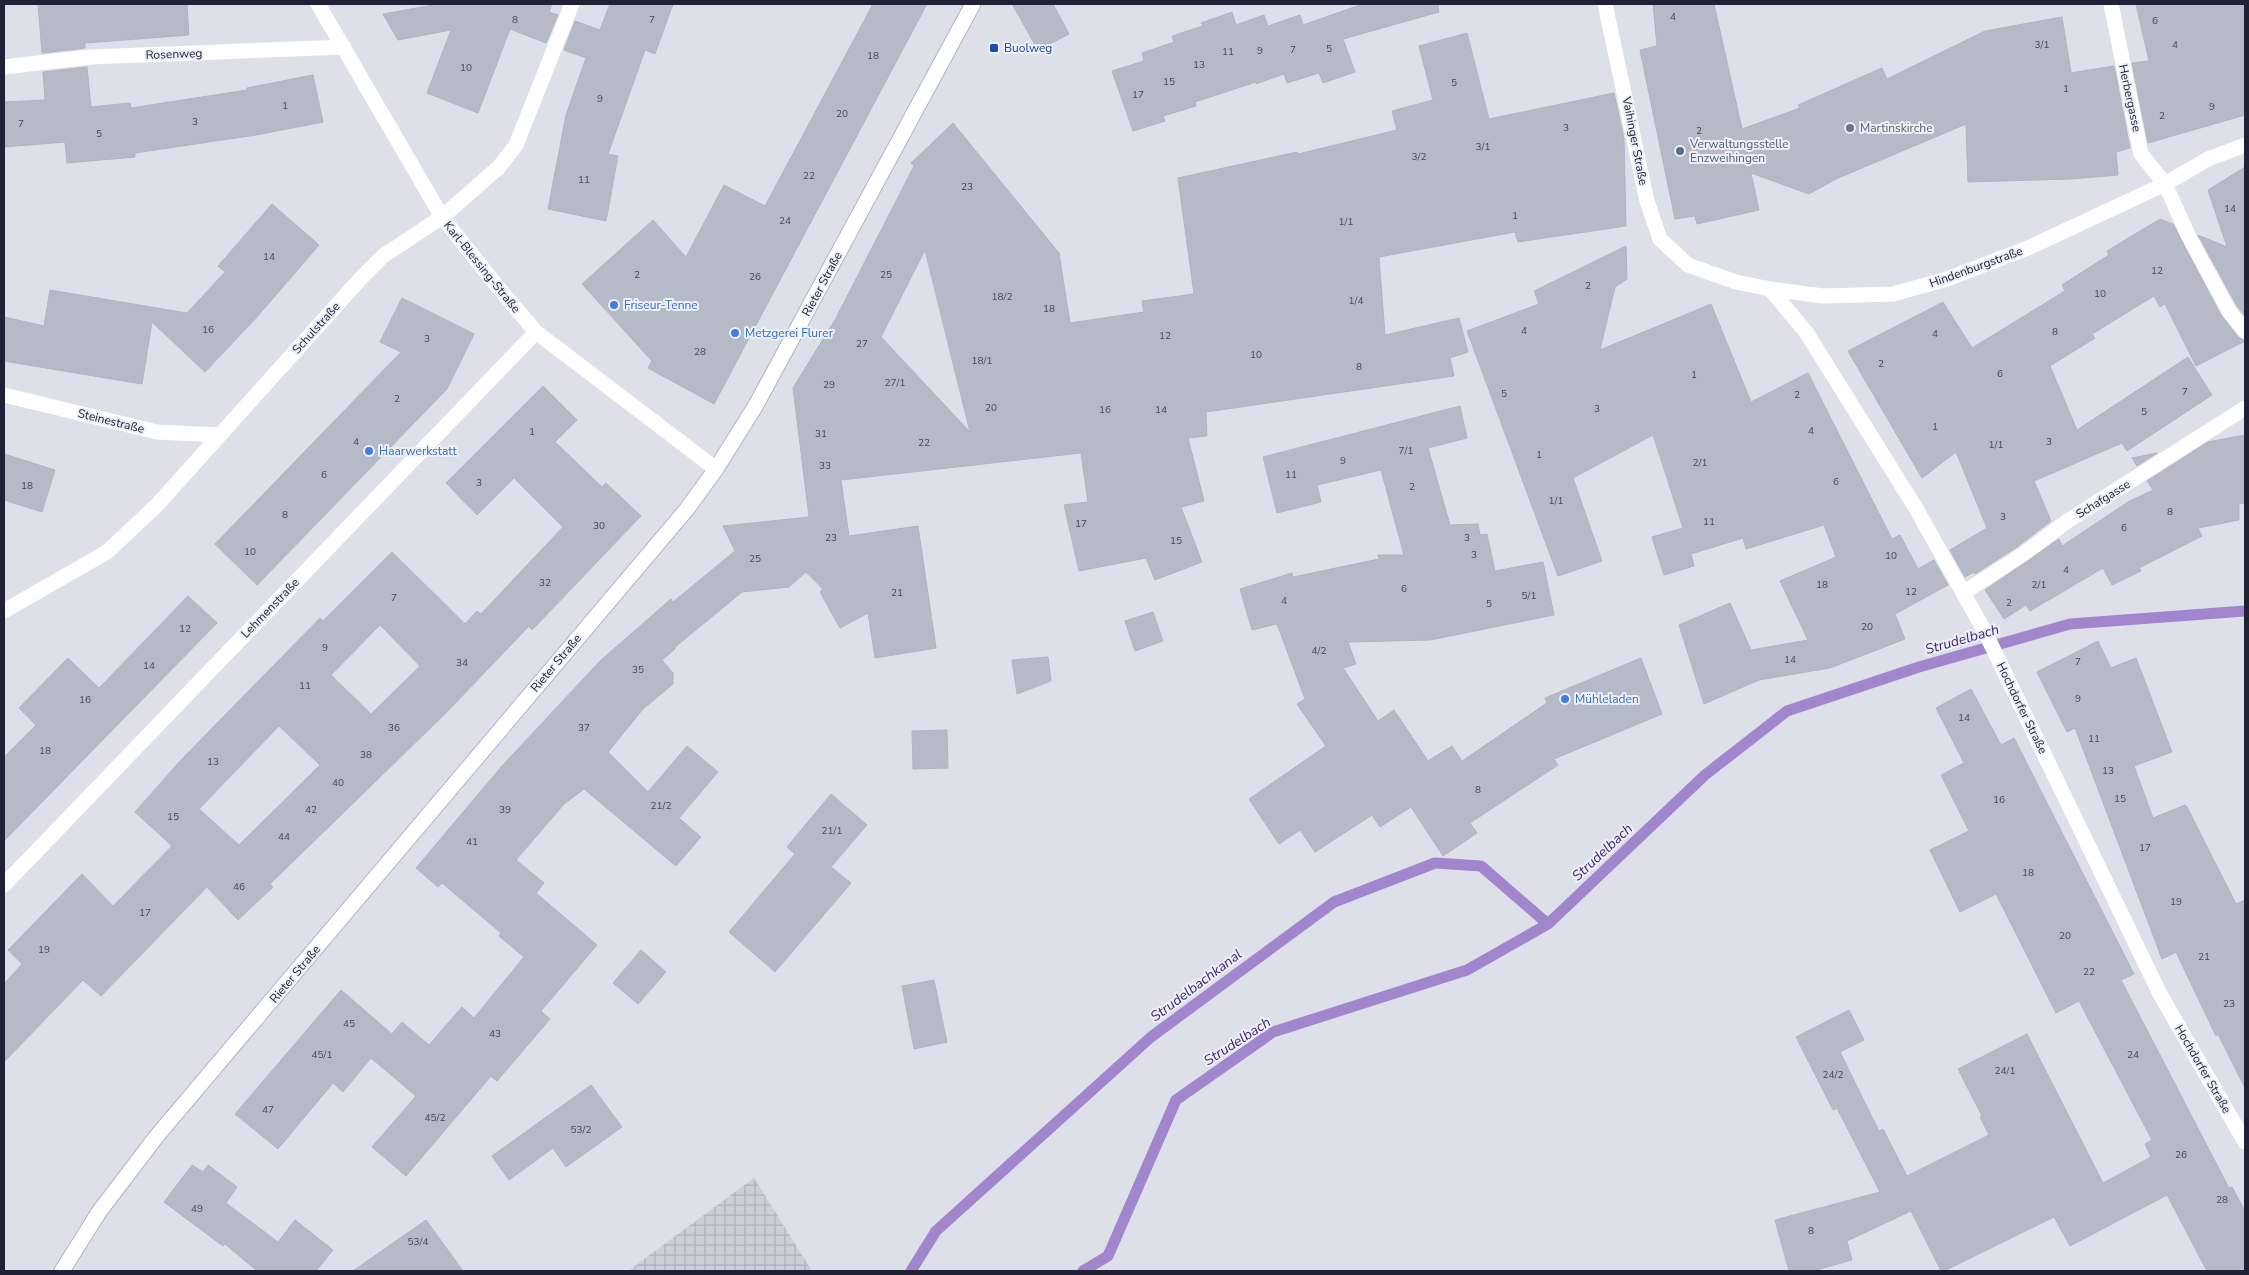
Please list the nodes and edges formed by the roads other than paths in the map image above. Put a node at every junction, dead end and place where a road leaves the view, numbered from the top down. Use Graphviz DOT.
graph roads {
  1 [pos="318,4"];
  2 [pos="572,4"];
  3 [pos="972,4"];
  4 [pos="1605,4"];
  5 [pos="2111,4"];
  6 [pos="344,47"];
  7 [pos="4,67"];
  8 [pos="2245,145"];
  9 [pos="2165,184"];
  10 [pos="442,217"];
  11 [pos="1688,265"];
  12 [pos="1770,290"];
  13 [pos="536,332"];
  14 [pos="2245,332"];
  15 [pos="4,395"];
  16 [pos="2245,408"];
  17 [pos="219,435"];
  18 [pos="716,469"];
  19 [pos="1963,593"];
  20 [pos="4,611"];
  21 [pos="4,885"];
  22 [pos="2245,1142"];
  23 [pos="62,1271"];
  1 -- 6 [label="street, Karl-Blessing-Straße"];
  2 -- 10 [label="street, Schulstraße"];
  3 -- 18 [label="street, Rieter Straße"];
  4 -- 11 [label="street, Vaihinger Straße"];
  5 -- 9 [label="street, Herbergasse"];
  6 -- 7 [label="street, Rosenweg"];
  6 -- 10 [label="street, Karl-Blessing-Straße"];
  8 -- 9 [label="street, Hindenburgstraße"];
  9 -- 12 [label="street, Hindenburgstraße"];
  9 -- 14 [label="street"];
  10 -- 13 [label="street, Karl-Blessing-Straße"];
  10 -- 17 [label="street, Schulstraße"];
  11 -- 12 [label="street, Hindenburgstraße"];
  12 -- 19 [label="street, Hochdorfer Straße"];
  13 -- 18 [label="street, Karl-Blessing-Straße"];
  13 -- 21 [label="street, Lehmenstraße"];
  15 -- 17 [label="street, Steinestraße"];
  16 -- 19 [label="street, Schafgasse"];
  17 -- 20 [label="street, Schulstraße"];
  18 -- 23 [label="street, Rieter Straße"];
  19 -- 22 [label="street, Hochdorfer Straße"];
}
